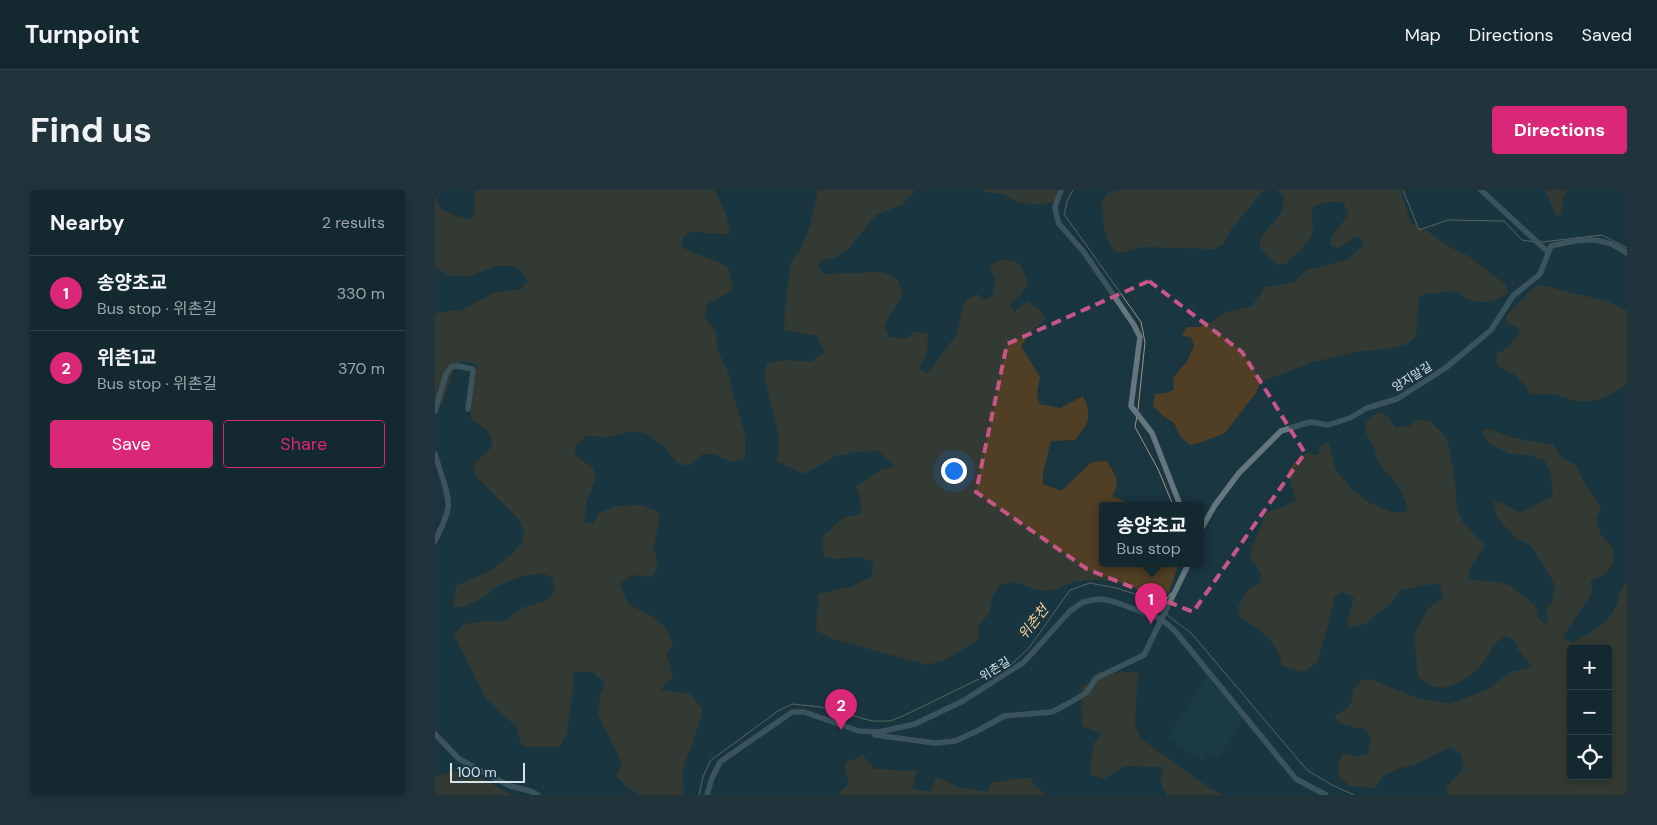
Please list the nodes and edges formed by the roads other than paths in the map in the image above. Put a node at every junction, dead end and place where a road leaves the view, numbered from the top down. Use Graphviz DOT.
graph roads {
  1 [pos="1061,190"];
  2 [pos="1481,190"];
  3 [pos="1548,252"];
  4 [pos="1627,253"];
  5 [pos="468,409"];
  6 [pos="435,410"];
  7 [pos="435,454"];
  8 [pos="1179,502"];
  9 [pos="1204,525"];
  10 [pos="435,541"];
  11 [pos="1187,567"];
  12 [pos="1162,618"];
  13 [pos="866,731"];
  14 [pos="435,734"];
  15 [pos="538,795"];
  16 [pos="707,795"];
  17 [pos="1326,795"];
  1 -- 8 [label="street"];
  2 -- 3 [label="street"];
  3 -- 4 [label="street"];
  3 -- 9 [label="street, 양지말길"];
  5 -- 6 [label="street"];
  7 -- 10 [label="street"];
  11 -- 12 [label="street"];
  12 -- 13 [label="street, 위촌길"];
  12 -- 13 [label="street"];
  12 -- 17 [label="street, 위촌길"];
  13 -- 16 [label="street, 위촌길"];
  14 -- 15 [label="street"];
}
